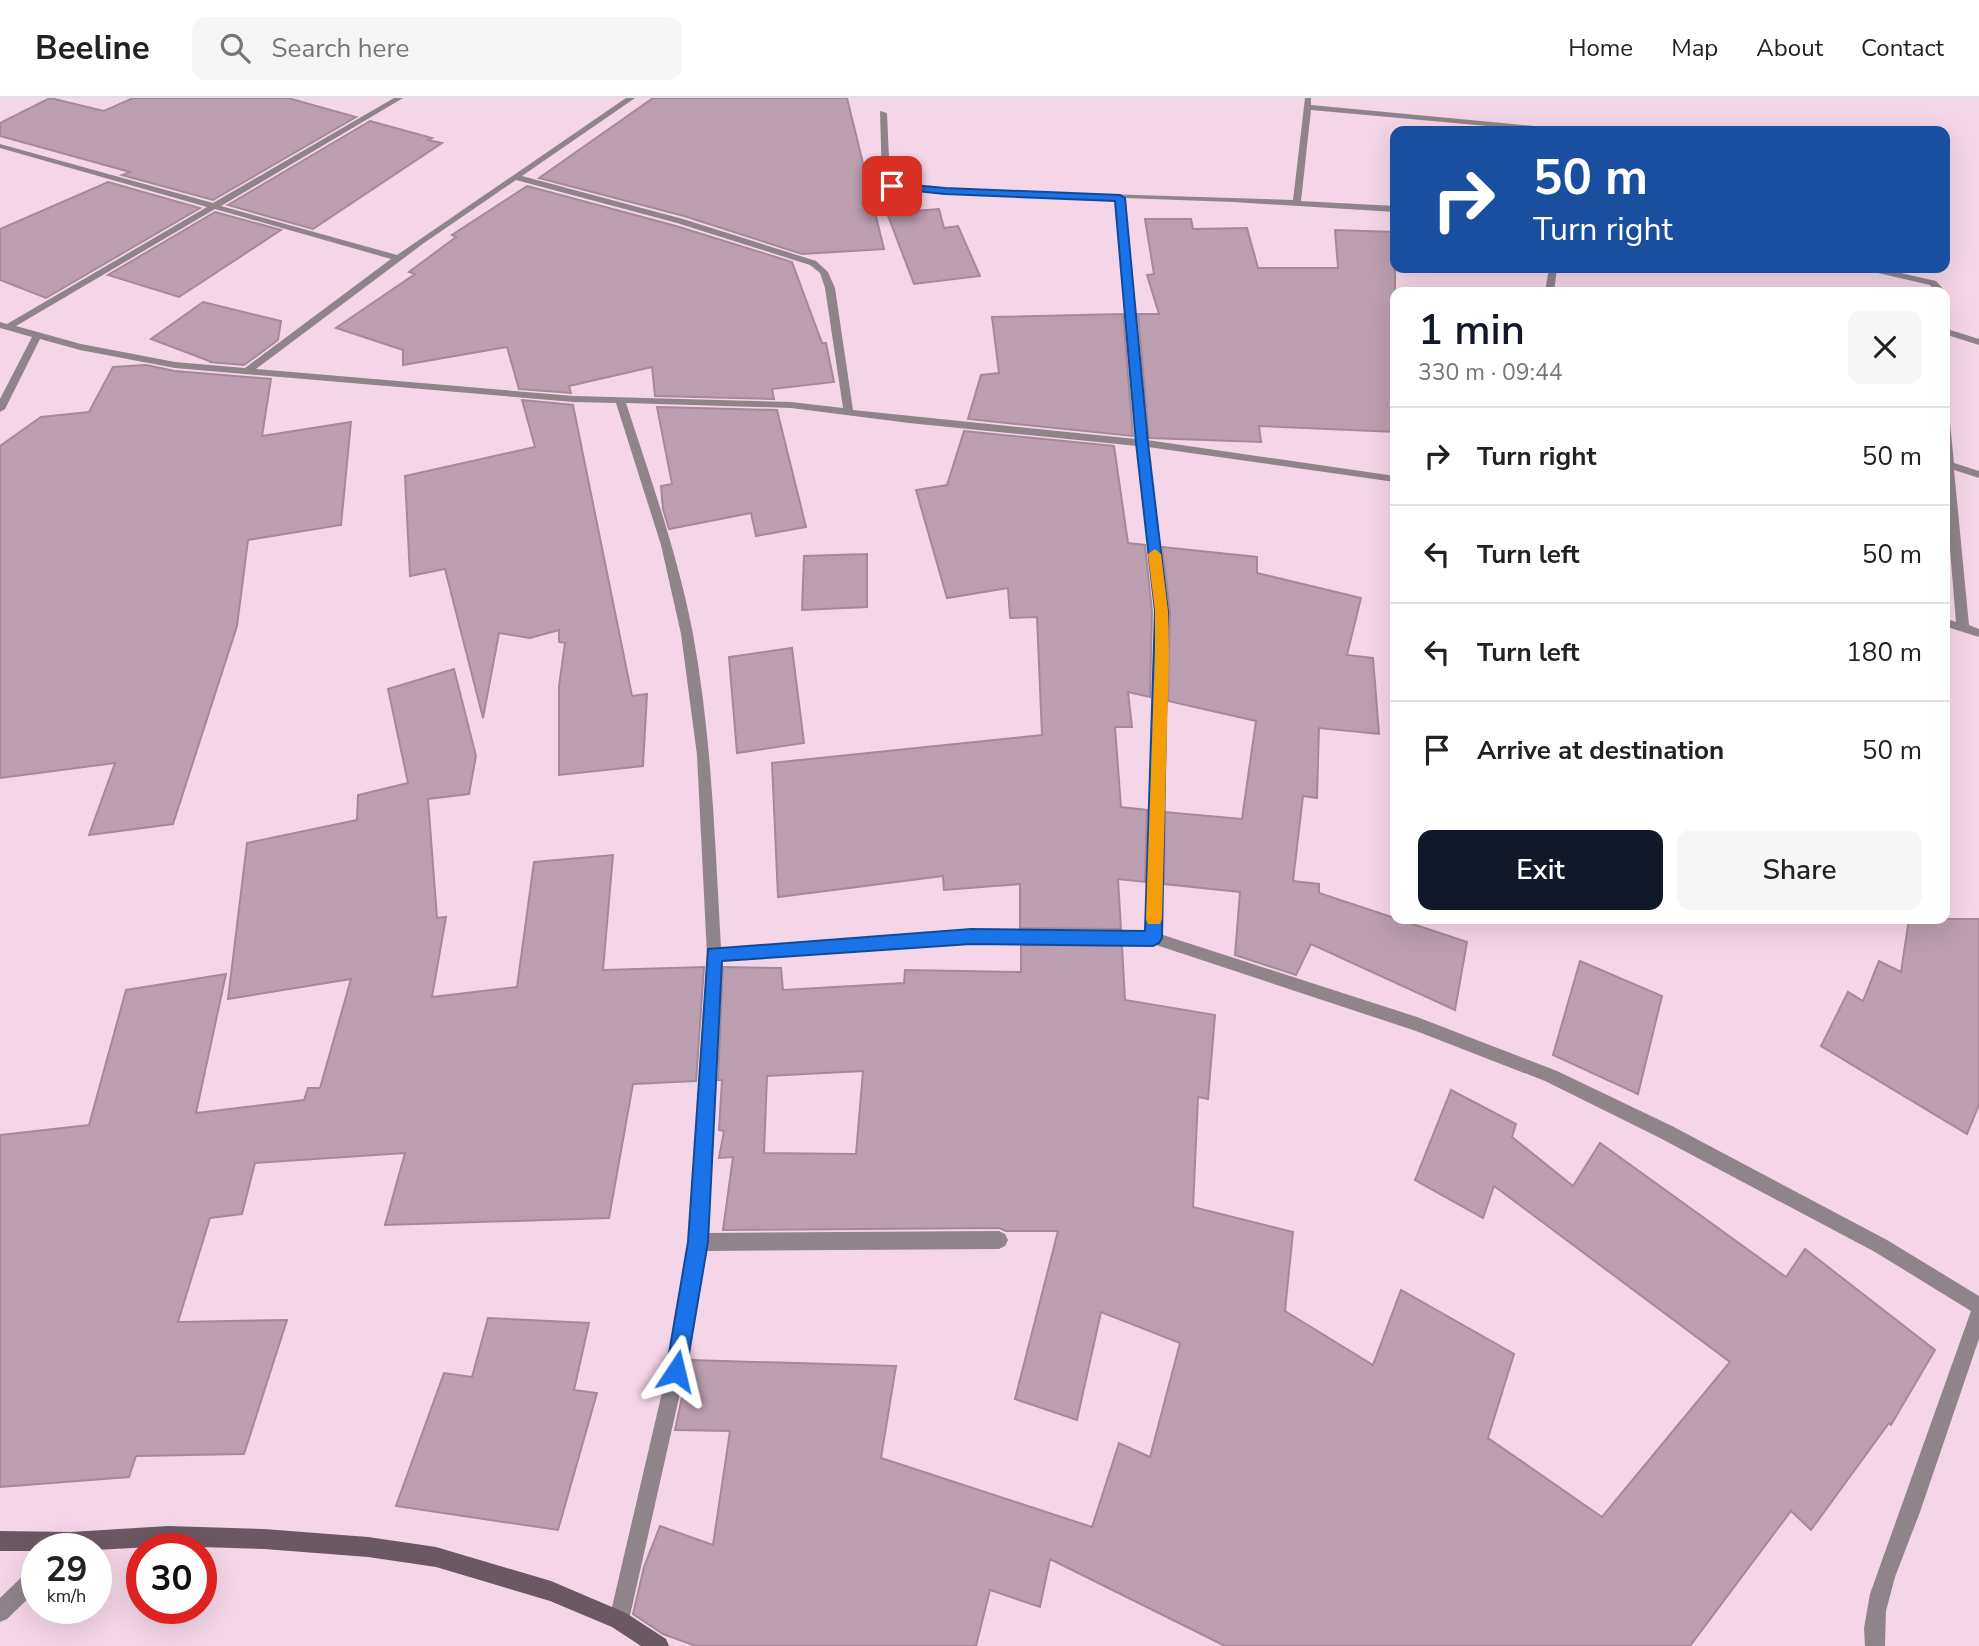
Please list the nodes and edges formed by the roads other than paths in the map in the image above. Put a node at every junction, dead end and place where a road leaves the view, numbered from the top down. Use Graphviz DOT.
graph roads {
  1 [pos="399,98"];
  2 [pos="631,98"];
  3 [pos="1308,102"];
  4 [pos="883,113"];
  5 [pos="1520,126"];
  6 [pos="0,146"];
  7 [pos="515,177"];
  8 [pos="1120,198"];
  9 [pos="1297,202"];
  10 [pos="218,206"];
  11 [pos="1390,209"];
  12 [pos="397,258"];
  13 [pos="1890,273"];
  14 [pos="1937,287"];
  15 [pos="4,326"];
  16 [pos="1950,333"];
  17 [pos="37,336"];
  18 [pos="1979,342"];
  19 [pos="246,372"];
  20 [pos="620,401"];
  21 [pos="0,409"];
  22 [pos="848,411"];
  23 [pos="1142,443"];
  24 [pos="1950,465"];
  25 [pos="1979,475"];
  26 [pos="1390,479"];
  27 [pos="1950,624"];
  28 [pos="1963,628"];
  29 [pos="1979,633"];
  30 [pos="1153,938"];
  31 [pos="714,954"];
  32 [pos="999,1240"];
  33 [pos="698,1242"];
  34 [pos="1979,1306"];
  35 [pos="1979,1313"];
  36 [pos="0,1541"];
  37 [pos="112,1541"];
  38 [pos="21,1542"];
  39 [pos="21,1592"];
  40 [pos="0,1612"];
  41 [pos="619,1620"];
  42 [pos="660,1646"];
  43 [pos="1875,1646"];
  1 -- 10 [label="street"];
  2 -- 7 [label="street"];
  3 -- 5 [label="street"];
  3 -- 9 [label="street"];
  4 -- 8 [label="street"];
  6 -- 10 [label="street"];
  7 -- 12 [label="street"];
  7 -- 22 [label="street"];
  8 -- 9 [label="street"];
  8 -- 23 [label="street"];
  9 -- 11 [label="street"];
  10 -- 12 [label="street"];
  10 -- 15 [label="street"];
  12 -- 19 [label="street"];
  13 -- 14 [label="street"];
  15 -- 17 [label="street"];
  16 -- 18 [label="street"];
  17 -- 19 [label="street"];
  17 -- 21 [label="street"];
  19 -- 20 [label="street"];
  20 -- 22 [label="street"];
  20 -- 31 [label="street"];
  22 -- 23 [label="street"];
  23 -- 26 [label="street"];
  23 -- 30 [label="street"];
  24 -- 25 [label="street"];
  24 -- 28 [label="street"];
  27 -- 28 [label="street"];
  28 -- 29 [label="street"];
  30 -- 31 [label="street"];
  30 -- 34 [label="street"];
  31 -- 33 [label="street"];
  32 -- 33 [label="street"];
  33 -- 41 [label="street"];
  35 -- 43 [label="street"];
  36 -- 38 [label="street"];
  37 -- 41 [label="street"];
  39 -- 40 [label="street"];
  41 -- 42 [label="street"];
}
